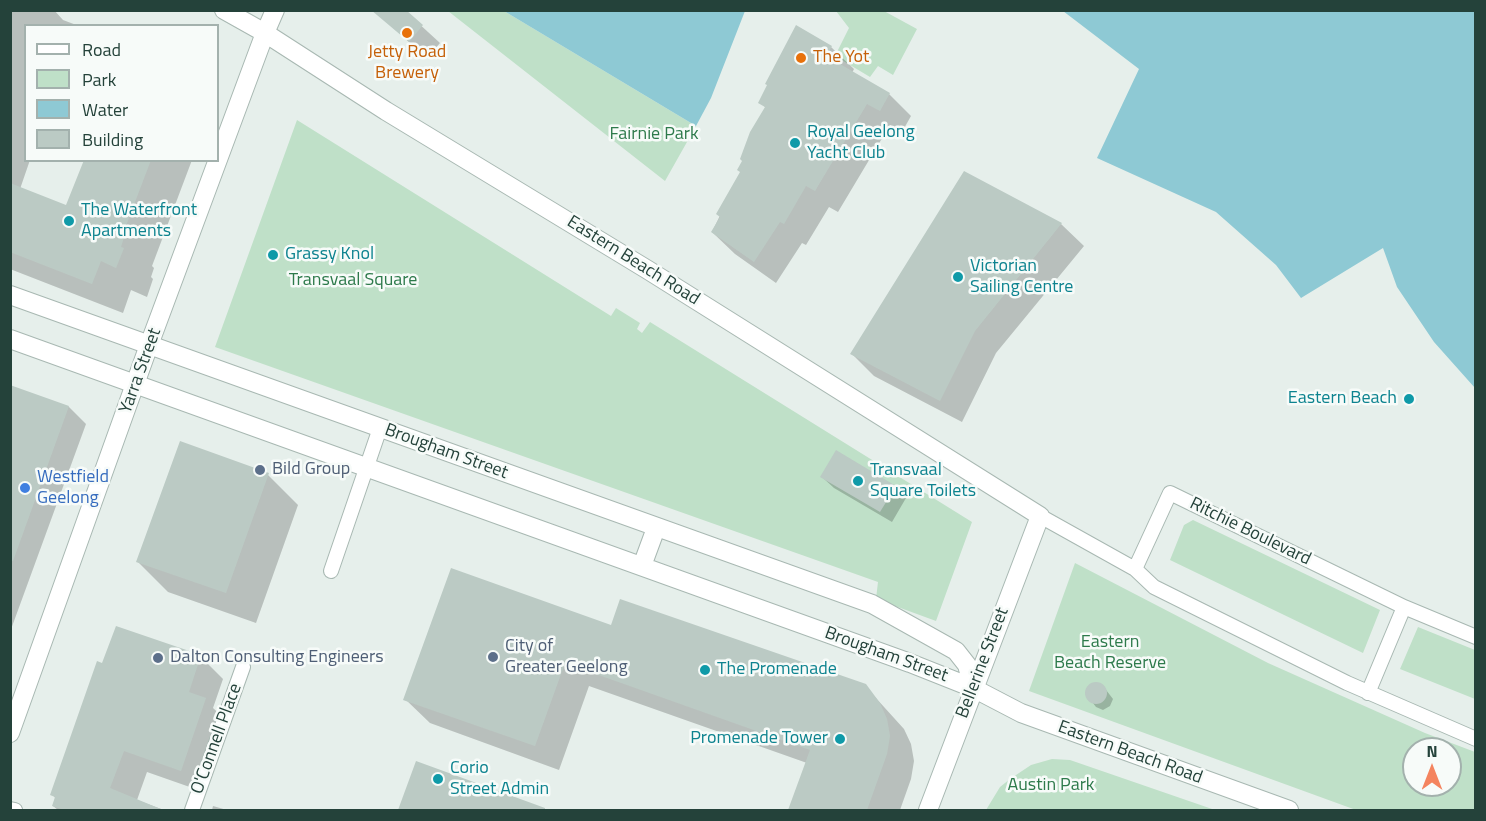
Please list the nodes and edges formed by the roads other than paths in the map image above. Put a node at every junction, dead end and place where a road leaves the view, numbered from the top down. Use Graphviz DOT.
graph roads {
  1 [pos="224,10"];
  2 [pos="275,10"];
  3 [pos="265,33"];
  4 [pos="219,157"];
  5 [pos="217,162"];
  6 [pos="10,295"];
  7 [pos="10,339"];
  8 [pos="149,345"];
  9 [pos="135,384"];
  10 [pos="380,428"];
  11 [pos="367,468"];
  12 [pos="1040,516"];
  13 [pos="656,528"];
  14 [pos="642,566"];
  15 [pos="1135,568"];
  16 [pos="331,572"];
  17 [pos="1404,607"];
  18 [pos="1476,637"];
  19 [pos="243,667"];
  20 [pos="973,688"];
  21 [pos="1368,693"];
  22 [pos="10,733"];
  23 [pos="1476,739"];
  24 [pos="10,809"];
  25 [pos="15,810"];
  26 [pos="192,810"];
  27 [pos="928,810"];
  28 [pos="1289,810"];
  1 -- 3 [label="street, Eastern Beach Road"];
  2 -- 3 [label="street, Yarra Street"];
  3 -- 4 [label="street, Yarra Street"];
  3 -- 12 [label="street, Eastern Beach Road"];
  5 -- 8 [label="street, Yarra Street"];
  6 -- 8 [label="street, Brougham Street"];
  7 -- 9 [label="street, Brougham Street"];
  8 -- 9 [label="street, Yarra Street"];
  8 -- 10 [label="street, Brougham Street"];
  9 -- 11 [label="street, Brougham Street"];
  9 -- 22 [label="street, Yarra Street"];
  10 -- 11 [label="lane"];
  10 -- 13 [label="street, Brougham Street"];
  11 -- 14 [label="street, Brougham Street"];
  11 -- 16 [label="lane"];
  12 -- 15 [label="lane"];
  12 -- 20 [label="street, Bellerine Street"];
  13 -- 14 [label="street"];
  13 -- 20 [label="street, Brougham Street"];
  14 -- 20 [label="street, Brougham Street"];
  15 -- 17 [label="lane, Ritchie Boulevard"];
  15 -- 21 [label="lane"];
  17 -- 18 [label="lane, Ritchie Boulevard"];
  17 -- 21 [label="lane"];
  19 -- 26 [label="lane, O'Connell Place"];
  20 -- 27 [label="street, Bellerine Street"];
  20 -- 28 [label="street, Eastern Beach Road"];
  21 -- 23 [label="lane"];
  24 -- 25 [label="lane"];
}
